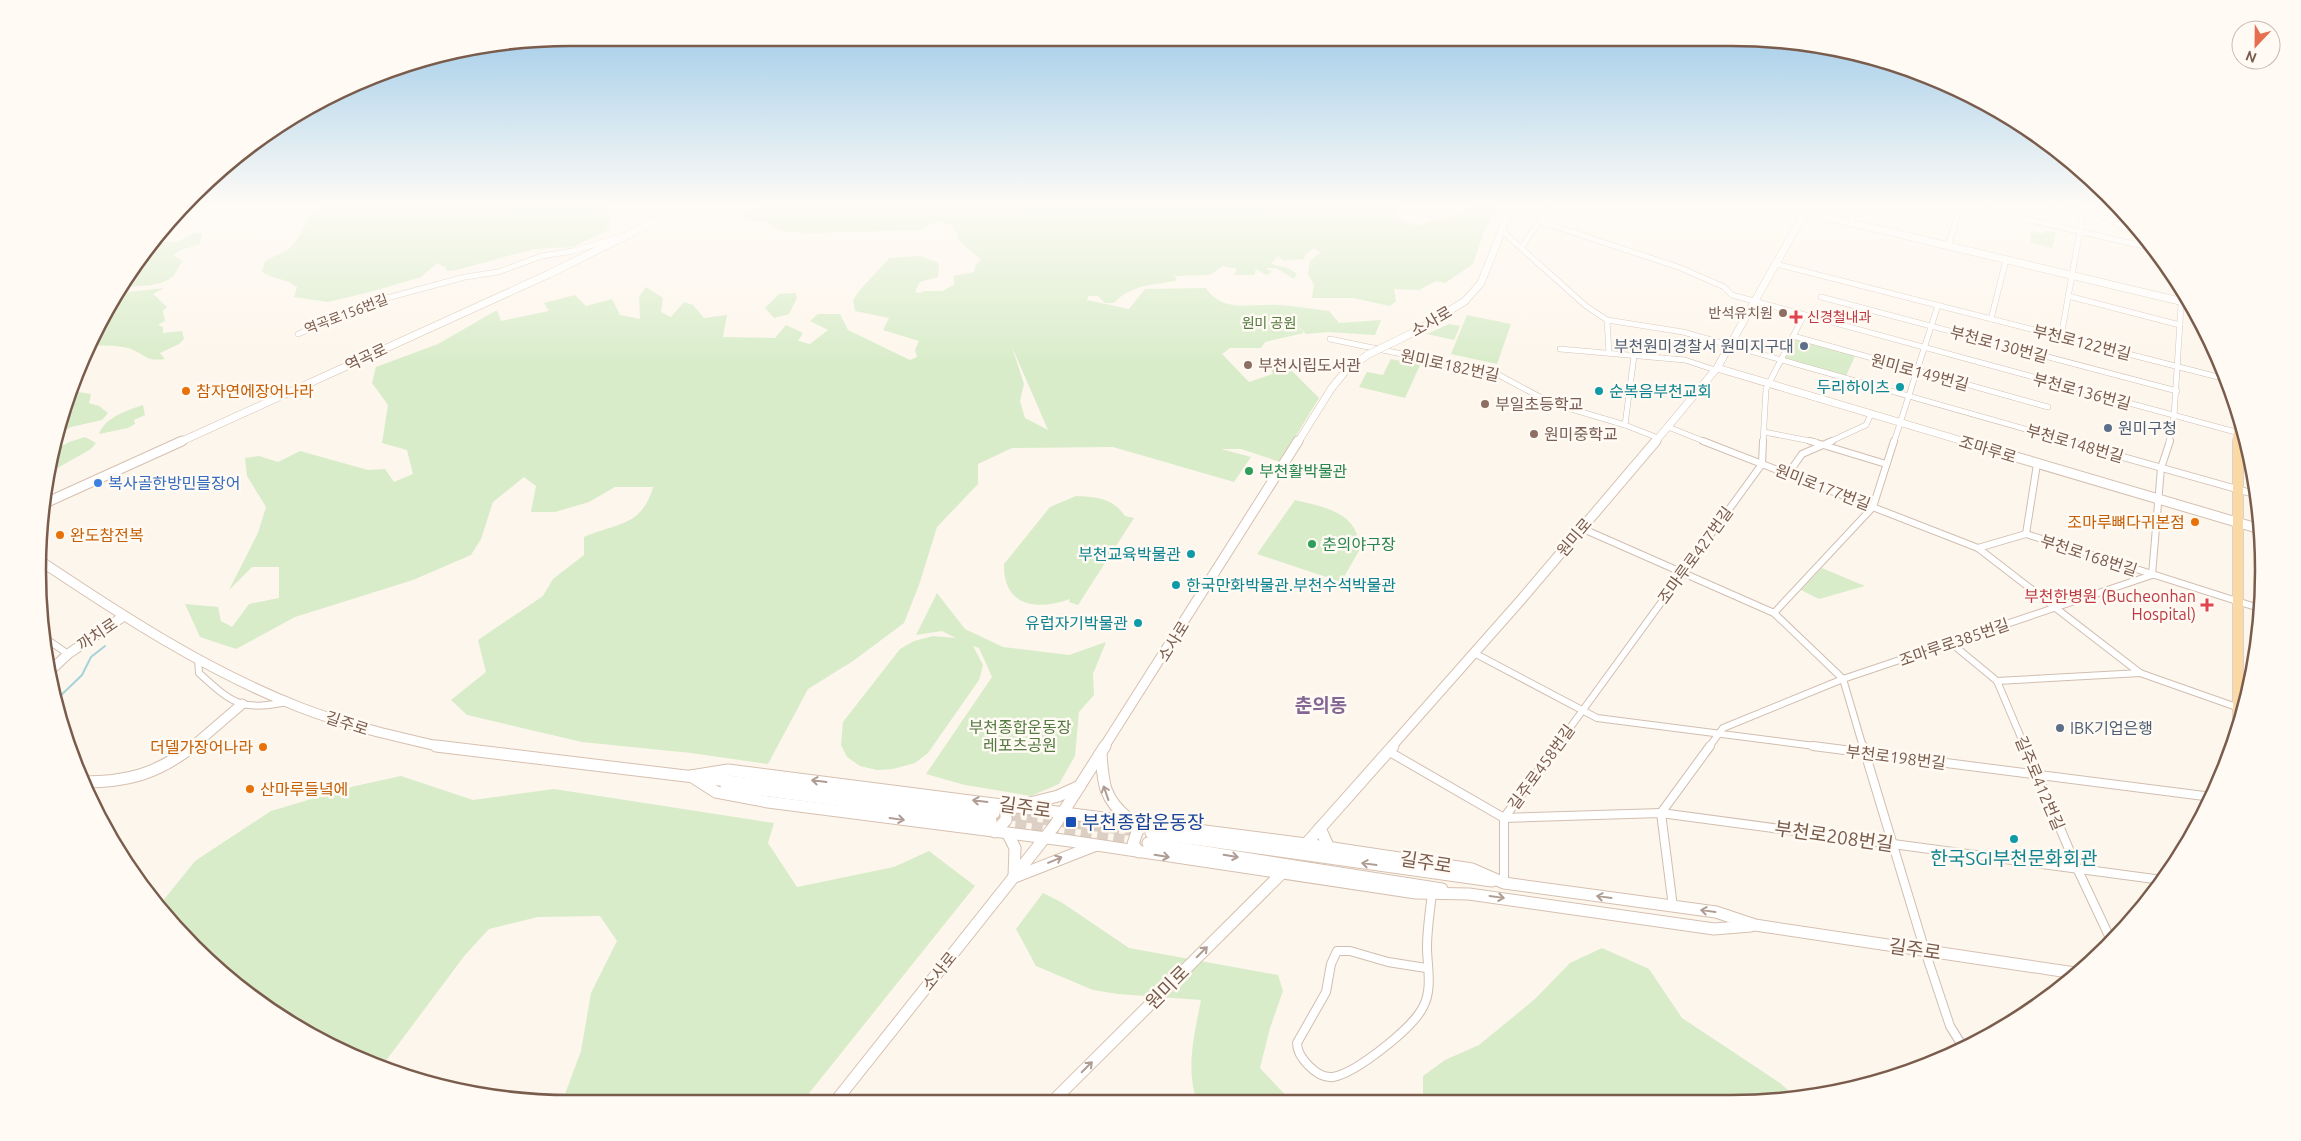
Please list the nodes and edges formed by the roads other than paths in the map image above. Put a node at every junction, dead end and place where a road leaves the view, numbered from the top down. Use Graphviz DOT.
graph roads {
  1 [pos="536,258"];
  2 [pos="579,258"];
  3 [pos="1491,258"];
  4 [pos="1533,258"];
  5 [pos="1652,258"];
  6 [pos="1779,258"];
  7 [pos="1999,258"];
  8 [pos="2075,258"];
  9 [pos="2006,260"];
  10 [pos="1776,264"];
  11 [pos="2071,275"];
  12 [pos="2068,296"];
  13 [pos="1821,297"];
  14 [pos="1755,301"];
  15 [pos="2181,302"];
  16 [pos="2182,303"];
  17 [pos="1938,306"];
  18 [pos="1804,315"];
  19 [pos="1991,319"];
  20 [pos="1607,320"];
  21 [pos="2180,324"];
  22 [pos="1931,326"];
  23 [pos="298,334"];
  24 [pos="1793,336"];
  25 [pos="2061,337"];
  26 [pos="1330,339"];
  27 [pos="1730,344"];
  28 [pos="1560,348"];
  29 [pos="1925,348"];
  30 [pos="1379,349"];
  31 [pos="1609,353"];
  32 [pos="1634,356"];
  33 [pos="1782,359"];
  34 [pos="2179,367"];
  35 [pos="1716,369"];
  36 [pos="1918,372"];
  37 [pos="2218,377"];
  38 [pos="1768,384"];
  39 [pos="2177,391"];
  40 [pos="1910,396"];
  41 [pos="2048,407"];
  42 [pos="1871,414"];
  43 [pos="2174,416"];
  44 [pos="1900,423"];
  45 [pos="1625,425"];
  46 [pos="1668,427"];
  47 [pos="1764,432"];
  48 [pos="2236,433"];
  49 [pos="1658,438"];
  50 [pos="1822,444"];
  51 [pos="2240,449"];
  52 [pos="1762,464"];
  53 [pos="1886,464"];
  54 [pos="2037,464"];
  55 [pos="2161,468"];
  56 [pos="1788,474"];
  57 [pos="2239,490"];
  58 [pos="2249,493"];
  59 [pos="2156,499"];
  60 [pos="51,500"];
  61 [pos="1873,507"];
  62 [pos="2240,523"];
  63 [pos="2253,527"];
  64 [pos="1581,528"];
  65 [pos="2026,534"];
  66 [pos="1978,548"];
  67 [pos="46,565"];
  68 [pos="1683,572"];
  69 [pos="2152,575"];
  70 [pos="2238,602"];
  71 [pos="2254,607"];
  72 [pos="2055,608"];
  73 [pos="1774,614"];
  74 [pos="124,616"];
  75 [pos="1950,643"];
  76 [pos="52,644"];
  77 [pos="1474,653"];
  78 [pos="68,654"];
  79 [pos="198,659"];
  80 [pos="55,666"];
  81 [pos="2140,673"];
  82 [pos="1843,679"];
  83 [pos="1997,682"];
  84 [pos="2241,688"];
  85 [pos="287,702"];
  86 [pos="242,704"];
  87 [pos="2237,706"];
  88 [pos="1582,711"];
  89 [pos="1718,734"];
  90 [pos="1388,751"];
  91 [pos="1865,752"];
  92 [pos="1101,754"];
  93 [pos="2036,774"];
  94 [pos="691,776"];
  95 [pos="91,782"];
  96 [pos="1080,786"];
  97 [pos="2204,796"];
  98 [pos="1008,804"];
  99 [pos="1063,812"];
  100 [pos="1661,813"];
  101 [pos="993,816"];
  102 [pos="1504,818"];
  103 [pos="1132,821"];
  104 [pos="1145,822"];
  105 [pos="1320,828"];
  106 [pos="995,832"];
  107 [pos="1008,834"];
  108 [pos="1046,838"];
  109 [pos="1306,844"];
  110 [pos="1893,844"];
  111 [pos="1097,846"];
  112 [pos="1329,848"];
  113 [pos="1139,852"];
  114 [pos="2077,868"];
  115 [pos="1281,874"];
  116 [pos="1014,877"];
  117 [pos="2154,879"];
  118 [pos="1504,883"];
  119 [pos="1432,893"];
  120 [pos="1470,894"];
  121 [pos="1653,904"];
  122 [pos="1673,907"];
  123 [pos="1654,920"];
  124 [pos="1755,926"];
  125 [pos="2108,934"];
  126 [pos="1925,951"];
  127 [pos="1426,968"];
  128 [pos="2067,972"];
  129 [pos="1960,1042"];
  130 [pos="841,1095"];
  131 [pos="1059,1095"];
  1 -- 23 [label="street, 역곡로156번길"];
  2 -- 60 [label="street, 역곡로"];
  3 -- 92 [label="street, 소사로, bridge"];
  4 -- 20 [label="street"];
  5 -- 14 [label="street, 부천로136번길"];
  6 -- 10 [label="street, 원미로"];
  7 -- 9 [label="street"];
  8 -- 11 [label="street"];
  9 -- 11 [label="street"];
  9 -- 19 [label="street"];
  10 -- 14 [label="street, 원미로"];
  10 -- 17 [label="street, 부천로122번길"];
  11 -- 12 [label="street"];
  11 -- 15 [label="street"];
  12 -- 21 [label="street"];
  12 -- 25 [label="street"];
  13 -- 22 [label="street, 부천로130번길"];
  14 -- 18 [label="street, 부천로136번길"];
  14 -- 27 [label="street, 원미로"];
  16 -- 21 [label="street"];
  17 -- 19 [label="street, 부천로122번길"];
  17 -- 22 [label="street"];
  18 -- 24 [label="street"];
  18 -- 29 [label="street, 부천로136번길"];
  19 -- 25 [label="street, 부천로122번길"];
  20 -- 27 [label="street, 부천로148번길"];
  20 -- 31 [label="street"];
  21 -- 34 [label="street"];
  22 -- 29 [label="street"];
  22 -- 39 [label="street, 부천로130번길"];
  24 -- 33 [label="street"];
  24 -- 36 [label="street, 원미로149번길"];
  25 -- 34 [label="street, 부천로122번길"];
  26 -- 30 [label="street"];
  27 -- 33 [label="street, 부천로148번길"];
  27 -- 35 [label="street, 원미로"];
  28 -- 31 [label="street"];
  29 -- 36 [label="street"];
  29 -- 43 [label="street, 부천로136번길"];
  30 -- 45 [label="street, 원미로182번길"];
  31 -- 32 [label="street"];
  32 -- 35 [label="street"];
  32 -- 45 [label="street"];
  33 -- 38 [label="street"];
  33 -- 40 [label="street, 부천로148번길"];
  34 -- 37 [label="street, 부천로122번길"];
  34 -- 39 [label="street"];
  35 -- 38 [label="street, 조마루로"];
  35 -- 46 [label="street, 원미로"];
  36 -- 40 [label="street"];
  36 -- 41 [label="street, 원미로149번길"];
  38 -- 42 [label="street, 조마루로"];
  38 -- 47 [label="street"];
  39 -- 43 [label="street"];
  40 -- 44 [label="street"];
  40 -- 55 [label="street, 부천로148번길"];
  42 -- 44 [label="street, 조마루로"];
  42 -- 50 [label="street"];
  43 -- 48 [label="street, 부천로136번길"];
  43 -- 55 [label="street"];
  44 -- 53 [label="street"];
  44 -- 54 [label="street, 조마루로"];
  45 -- 49 [label="street, 원미로182번길"];
  46 -- 49 [label="street, 원미로"];
  46 -- 52 [label="street, 원미로177번길"];
  47 -- 50 [label="street"];
  47 -- 52 [label="street"];
  49 -- 64 [label="street, 원미로"];
  50 -- 53 [label="street"];
  50 -- 56 [label="street"];
  51 -- 57 [label="main road"];
  52 -- 56 [label="street, 원미로177번길"];
  52 -- 68 [label="street, 조마루로427번길"];
  53 -- 61 [label="street"];
  54 -- 59 [label="street, 조마루로"];
  54 -- 65 [label="street"];
  55 -- 57 [label="street, 부천로148번길"];
  55 -- 59 [label="street"];
  56 -- 61 [label="street, 원미로177번길"];
  57 -- 58 [label="street, 부천로148번길"];
  57 -- 62 [label="main road"];
  59 -- 62 [label="street, 조마루로"];
  59 -- 69 [label="street"];
  61 -- 66 [label="street, 원미로177번길"];
  61 -- 73 [label="street"];
  62 -- 63 [label="street, 조마루로"];
  62 -- 70 [label="main road"];
  64 -- 68 [label="street"];
  64 -- 77 [label="street, 원미로"];
  65 -- 66 [label="street"];
  65 -- 69 [label="street, 부천로168번길"];
  66 -- 72 [label="street"];
  67 -- 74 [label="street, 길주로"];
  68 -- 73 [label="street"];
  68 -- 88 [label="street, 조마루로427번길"];
  69 -- 70 [label="street, 부천로168번길"];
  69 -- 72 [label="street, 조마루로385번길"];
  70 -- 71 [label="street, 부천로168번길"];
  70 -- 84 [label="main road"];
  72 -- 75 [label="street, 조마루로385번길"];
  72 -- 81 [label="street"];
  73 -- 82 [label="street"];
  74 -- 78 [label="street, 까치로"];
  74 -- 79 [label="street, 길주로"];
  75 -- 82 [label="street, 조마루로385번길"];
  75 -- 83 [label="street, 길주로412번길"];
  76 -- 78 [label="street"];
  77 -- 88 [label="street, 부천로198번길"];
  77 -- 90 [label="street, 원미로"];
  78 -- 80 [label="street, 까치로"];
  79 -- 85 [label="street, 길주로"];
  79 -- 86 [label="street"];
  81 -- 83 [label="street"];
  81 -- 87 [label="street"];
  82 -- 89 [label="street, 조마루로385번길"];
  82 -- 91 [label="street"];
  83 -- 93 [label="street, 길주로412번길"];
  85 -- 86 [label="street"];
  85 -- 94 [label="street, 길주로"];
  86 -- 95 [label="street"];
  88 -- 89 [label="street, 부천로198번길"];
  88 -- 102 [label="street, 길주로458번길"];
  89 -- 91 [label="street, 부천로198번길"];
  89 -- 100 [label="street"];
  90 -- 102 [label="street"];
  90 -- 105 [label="street, 원미로"];
  91 -- 93 [label="street, 부천로198번길"];
  91 -- 110 [label="street"];
  92 -- 96 [label="street, 소사로"];
  103 -- 92 [label="street, one-way"];
  93 -- 97 [label="street, 부천로198번길"];
  93 -- 114 [label="street, 길주로412번길"];
  98 -- 94 [label="street, 길주로, one-way"];
  94 -- 101 [label="street, 길주로"];
  94 -- 106 [label="street, 길주로, one-way"];
  96 -- 98 [label="street"];
  96 -- 99 [label="street, 소사로"];
  98 -- 99 [label="street, 길주로"];
  98 -- 106 [label="street"];
  99 -- 103 [label="street, 길주로"];
  99 -- 108 [label="street, 소사로"];
  100 -- 102 [label="street, 부천로208번길"];
  100 -- 110 [label="street, 부천로208번길"];
  100 -- 122 [label="street"];
  102 -- 118 [label="street, 길주로458번길"];
  103 -- 104 [label="street, 길주로"];
  104 -- 109 [label="street, 길주로"];
  104 -- 113 [label="street"];
  105 -- 109 [label="street, 원미로"];
  105 -- 112 [label="street"];
  106 -- 107 [label="street, 길주로"];
  107 -- 108 [label="street, 길주로"];
  107 -- 116 [label="street"];
  108 -- 111 [label="street, 길주로"];
  108 -- 116 [label="street, 소사로"];
  109 -- 112 [label="street, 길주로"];
  110 -- 114 [label="street, 부천로208번길"];
  110 -- 126 [label="street"];
  111 -- 113 [label="street, 길주로"];
  116 -- 111 [label="street, one-way"];
  112 -- 118 [label="street, 길주로"];
  113 -- 115 [label="street, 길주로, one-way"];
  114 -- 117 [label="street, 부천로208번길"];
  114 -- 125 [label="street, 길주로412번길"];
  115 -- 119 [label="street, 길주로"];
  131 -- 115 [label="street, 원미로, one-way"];
  116 -- 130 [label="street, 소사로"];
  118 -- 120 [label="street, 길주로, one-way"];
  121 -- 118 [label="street, 길주로, one-way"];
  119 -- 120 [label="street, 길주로"];
  119 -- 127 [label="street"];
  120 -- 123 [label="street, 길주로, one-way"];
  121 -- 122 [label="street, 길주로"];
  121 -- 123 [label="street"];
  124 -- 122 [label="street, 길주로, one-way"];
  123 -- 124 [label="street, 길주로"];
  124 -- 126 [label="street, 길주로"];
  126 -- 128 [label="street, 길주로"];
  126 -- 129 [label="street"];
  127 -- 127 [label="street"];
}
